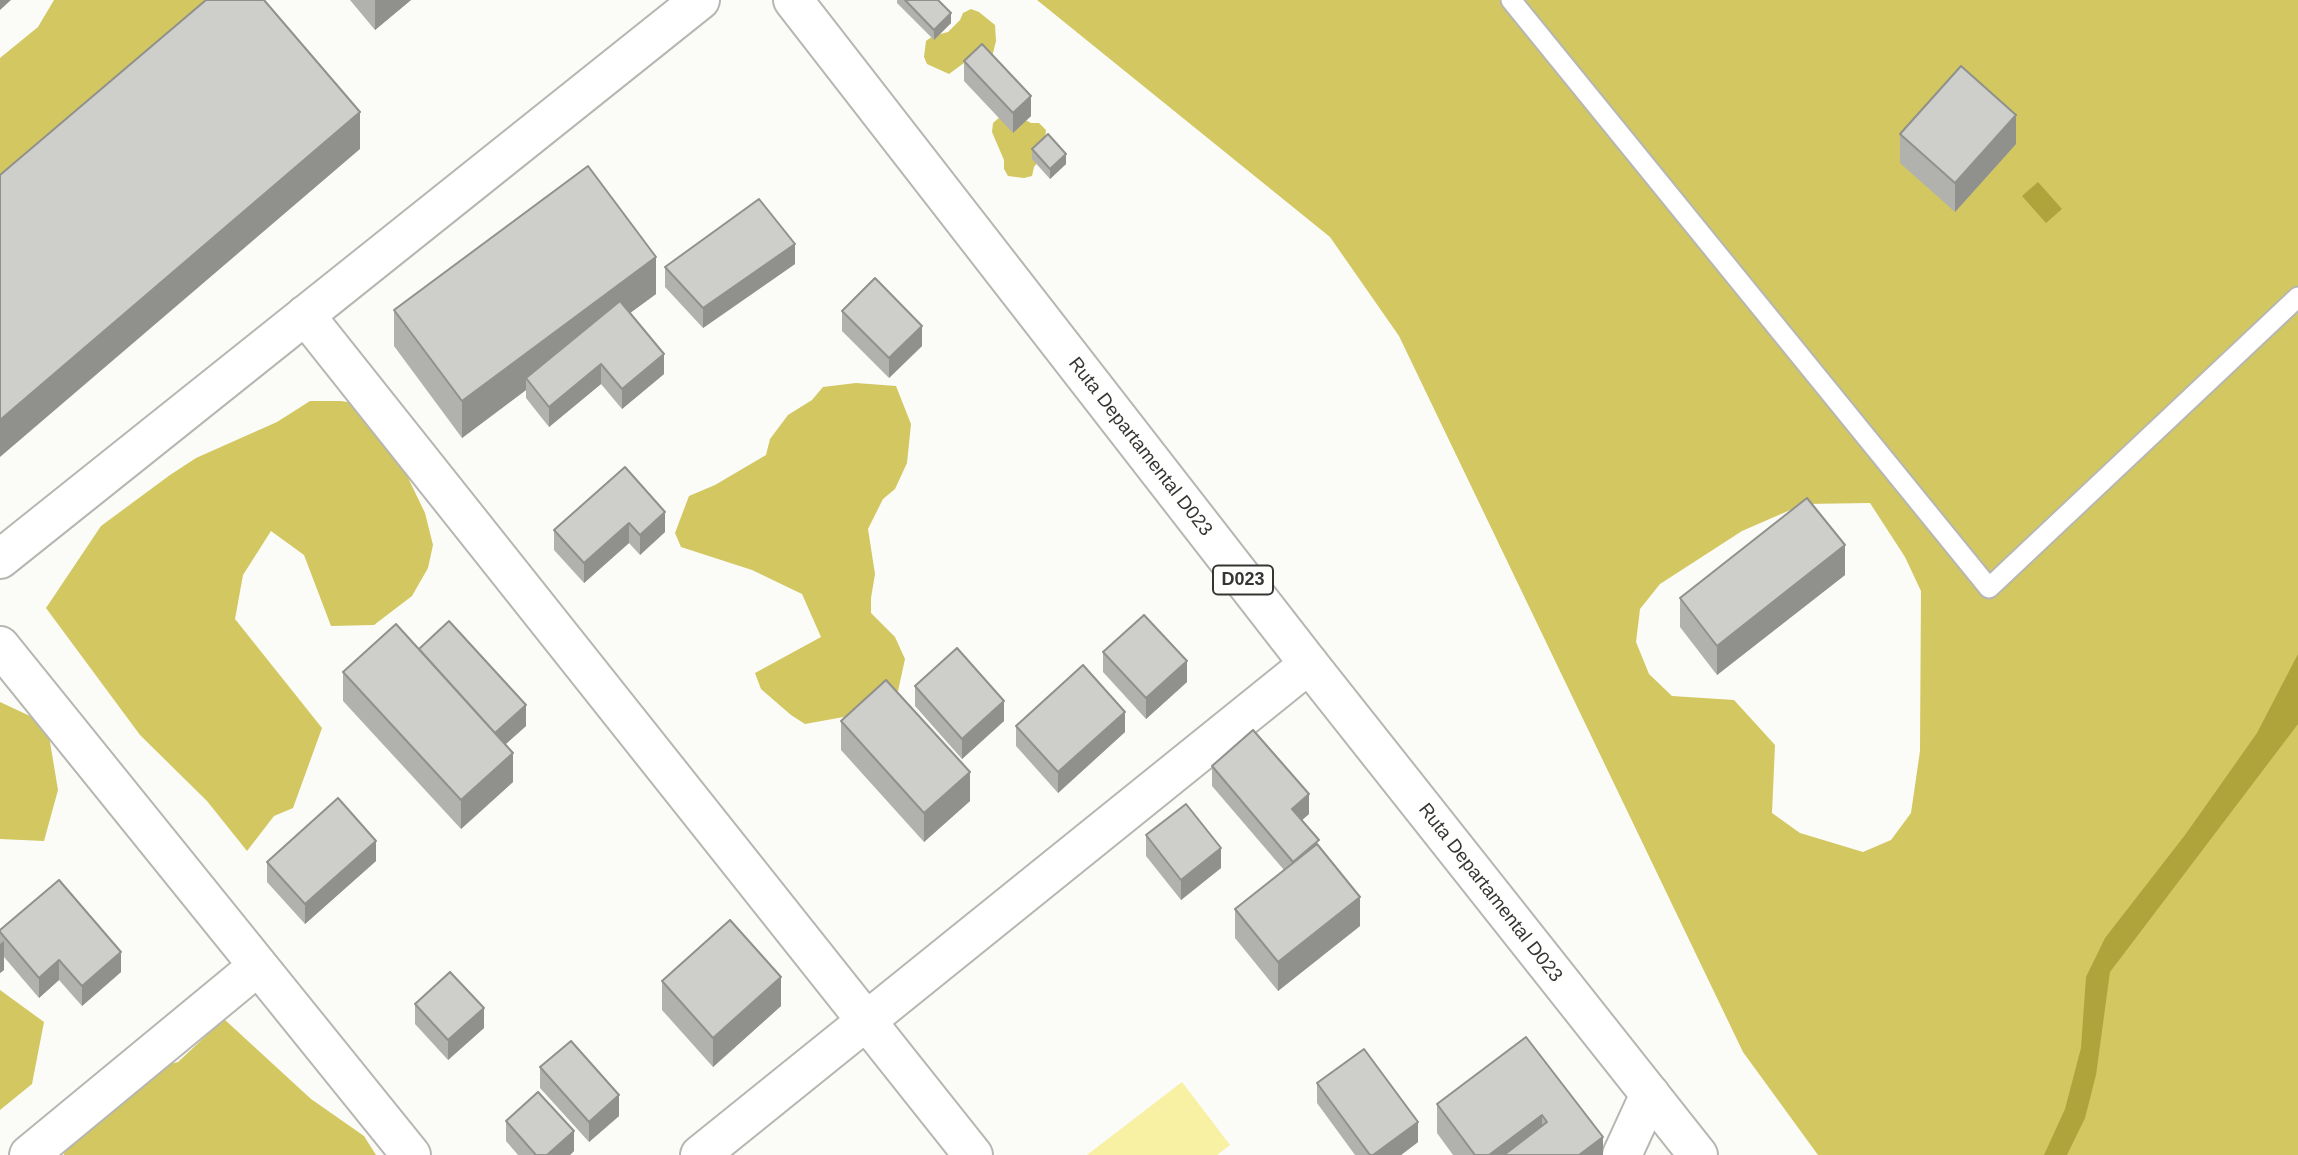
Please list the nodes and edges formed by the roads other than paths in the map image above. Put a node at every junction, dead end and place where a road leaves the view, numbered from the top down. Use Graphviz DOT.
graph roads {
  1 [pos="700,0"];
  2 [pos="793,0"];
  3 [pos="1511,0"];
  4 [pos="2298,297"];
  5 [pos="305,315"];
  6 [pos="0,559"];
  7 [pos="0,646"];
  8 [pos="1309,664"];
  9 [pos="258,967"];
  10 [pos="867,1021"];
  11 [pos="1650,1094"];
  12 [pos="29,1155"];
  13 [pos="411,1155"];
  14 [pos="700,1155"];
  15 [pos="974,1155"];
  16 [pos="1622,1155"];
  17 [pos="1698,1155"];
  1 -- 5 [label="street"];
  2 -- 8 [label="street, Ruta Departamental D023 / D023"];
  3 -- 4 [label="lane"];
  5 -- 6 [label="street"];
  5 -- 10 [label="street"];
  7 -- 9 [label="street"];
  8 -- 10 [label="street"];
  8 -- 11 [label="street, Ruta Departamental D023 / D023"];
  9 -- 12 [label="street"];
  9 -- 13 [label="street"];
  10 -- 14 [label="street"];
  10 -- 15 [label="street"];
  11 -- 16 [label="street"];
  11 -- 17 [label="street, Ruta Departamental D023 / D023"];
}
